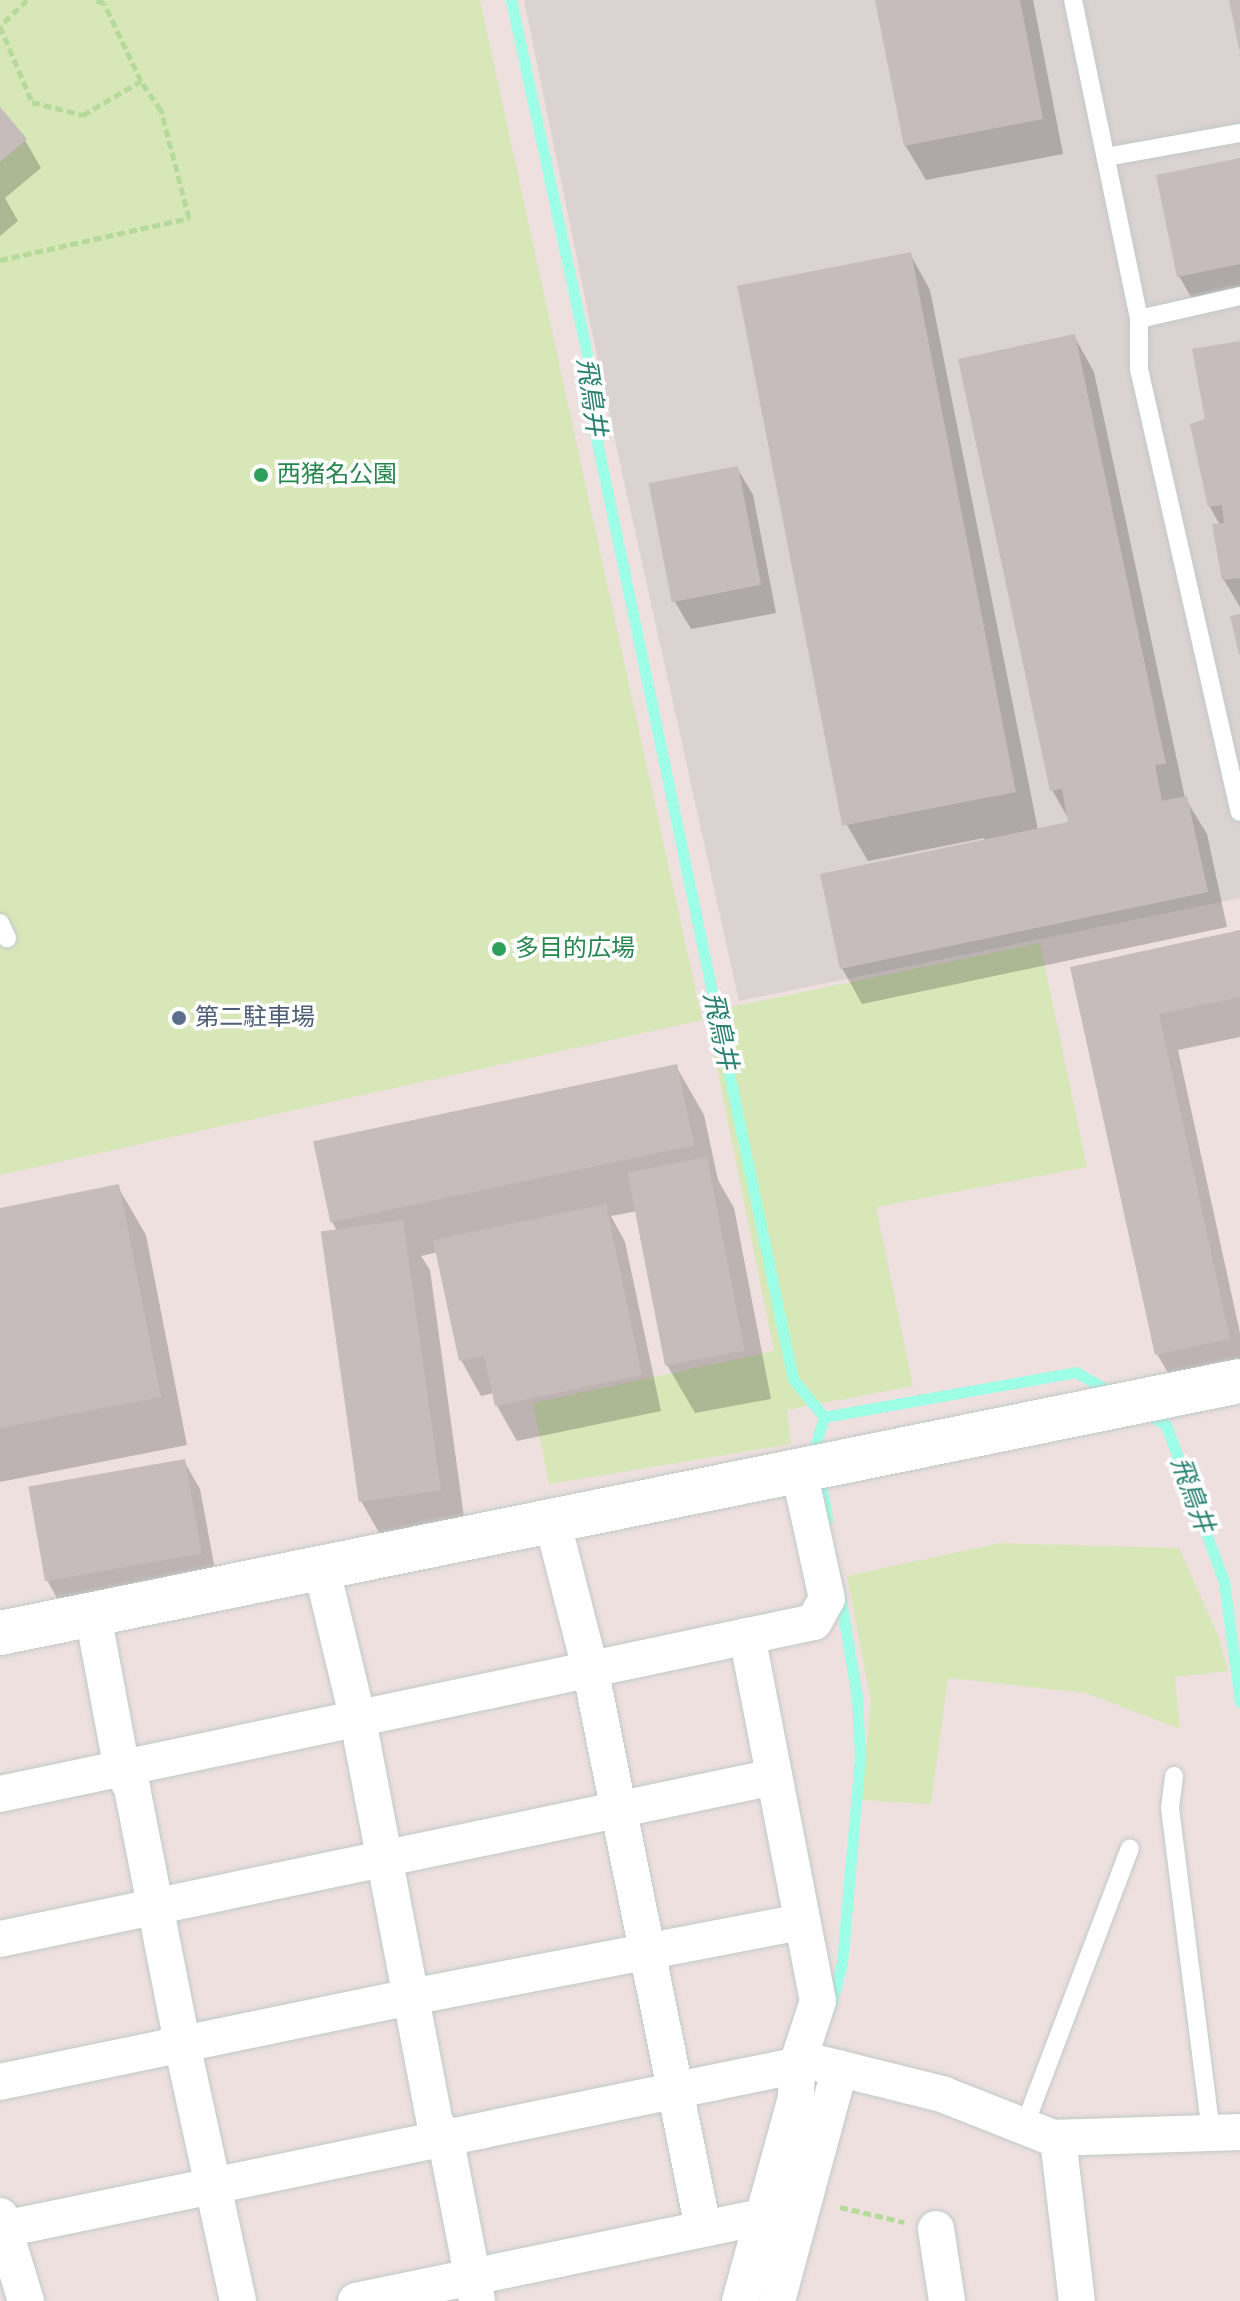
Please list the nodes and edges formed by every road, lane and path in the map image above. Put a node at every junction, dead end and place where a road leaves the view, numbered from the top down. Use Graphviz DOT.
graph roads {
  1 [pos="27,0"];
  2 [pos="95,0"];
  3 [pos="1073,0"];
  4 [pos="0,26"];
  5 [pos="141,81"];
  6 [pos="1240,133"];
  7 [pos="1106,157"];
  8 [pos="0,260"];
  9 [pos="1240,296"];
  10 [pos="1139,319"];
  11 [pos="1240,812"];
  12 [pos="1240,1381"];
  13 [pos="799,1471"];
  14 [pos="553,1524"];
  15 [pos="322,1570"];
  16 [pos="93,1615"];
  17 [pos="0,1633"];
  18 [pos="747,1636"];
  19 [pos="590,1668"];
  20 [pos="358,1720"];
  21 [pos="122,1770"];
  22 [pos="1174,1776"];
  23 [pos="774,1777"];
  24 [pos="0,1794"];
  25 [pos="619,1808"];
  26 [pos="1130,1848"];
  27 [pos="384,1856"];
  28 [pos="155,1906"];
  29 [pos="802,1922"];
  30 [pos="0,1939"];
  31 [pos="648,1950"];
  32 [pos="411,1997"];
  33 [pos="182,2044"];
  34 [pos="797,2065"];
  35 [pos="840,2068"];
  36 [pos="0,2082"];
  37 [pos="677,2089"];
  38 [pos="1041,2132"];
  39 [pos="1225,2133"];
  40 [pos="445,2136"];
  41 [pos="214,2185"];
  42 [pos="805,2198"];
  43 [pos="763,2217"];
  44 [pos="2,2222"];
  45 [pos="703,2228"];
  46 [pos="936,2229"];
  47 [pos="474,2289"];
  48 [pos="26,2301"];
  49 [pos="238,2301"];
  50 [pos="356,2301"];
  51 [pos="740,2301"];
  52 [pos="777,2301"];
  53 [pos="947,2301"];
  54 [pos="1077,2301"];
  1 -- 4 [label="path"];
  2 -- 5 [label="path"];
  3 -- 7 [label="lane"];
  4 -- 5 [label="path"];
  5 -- 8 [label="path"];
  6 -- 7 [label="lane"];
  7 -- 10 [label="lane"];
  9 -- 10 [label="lane"];
  10 -- 11 [label="lane"];
  12 -- 13 [label="street"];
  13 -- 14 [label="street"];
  13 -- 18 [label="street"];
  14 -- 15 [label="street"];
  14 -- 19 [label="street"];
  15 -- 16 [label="street"];
  15 -- 20 [label="street"];
  16 -- 17 [label="street"];
  16 -- 21 [label="street"];
  18 -- 19 [label="street"];
  18 -- 23 [label="street"];
  19 -- 20 [label="street"];
  19 -- 25 [label="street"];
  20 -- 21 [label="street"];
  20 -- 27 [label="street"];
  21 -- 24 [label="street"];
  21 -- 28 [label="street"];
  22 -- 39 [label="lane"];
  23 -- 25 [label="street"];
  23 -- 29 [label="street"];
  25 -- 27 [label="street"];
  25 -- 31 [label="street"];
  26 -- 38 [label="lane"];
  27 -- 28 [label="street"];
  27 -- 32 [label="street"];
  28 -- 30 [label="street"];
  28 -- 33 [label="street"];
  29 -- 31 [label="street"];
  29 -- 34 [label="street"];
  31 -- 32 [label="street"];
  31 -- 37 [label="street"];
  32 -- 33 [label="street"];
  32 -- 40 [label="street"];
  33 -- 36 [label="street"];
  33 -- 41 [label="street"];
  34 -- 35 [label="street"];
  34 -- 37 [label="street"];
  34 -- 43 [label="street"];
  35 -- 38 [label="street"];
  35 -- 42 [label="street"];
  37 -- 40 [label="street"];
  37 -- 45 [label="street"];
  38 -- 39 [label="street"];
  38 -- 54 [label="street"];
  40 -- 41 [label="street"];
  40 -- 47 [label="street"];
  41 -- 44 [label="street"];
  41 -- 49 [label="street"];
  42 -- 46 [label="path"];
  42 -- 52 [label="street"];
  43 -- 45 [label="street"];
  43 -- 51 [label="street"];
  44 -- 48 [label="street"];
  45 -- 47 [label="street"];
  46 -- 53 [label="street"];
  47 -- 50 [label="street"];
}
